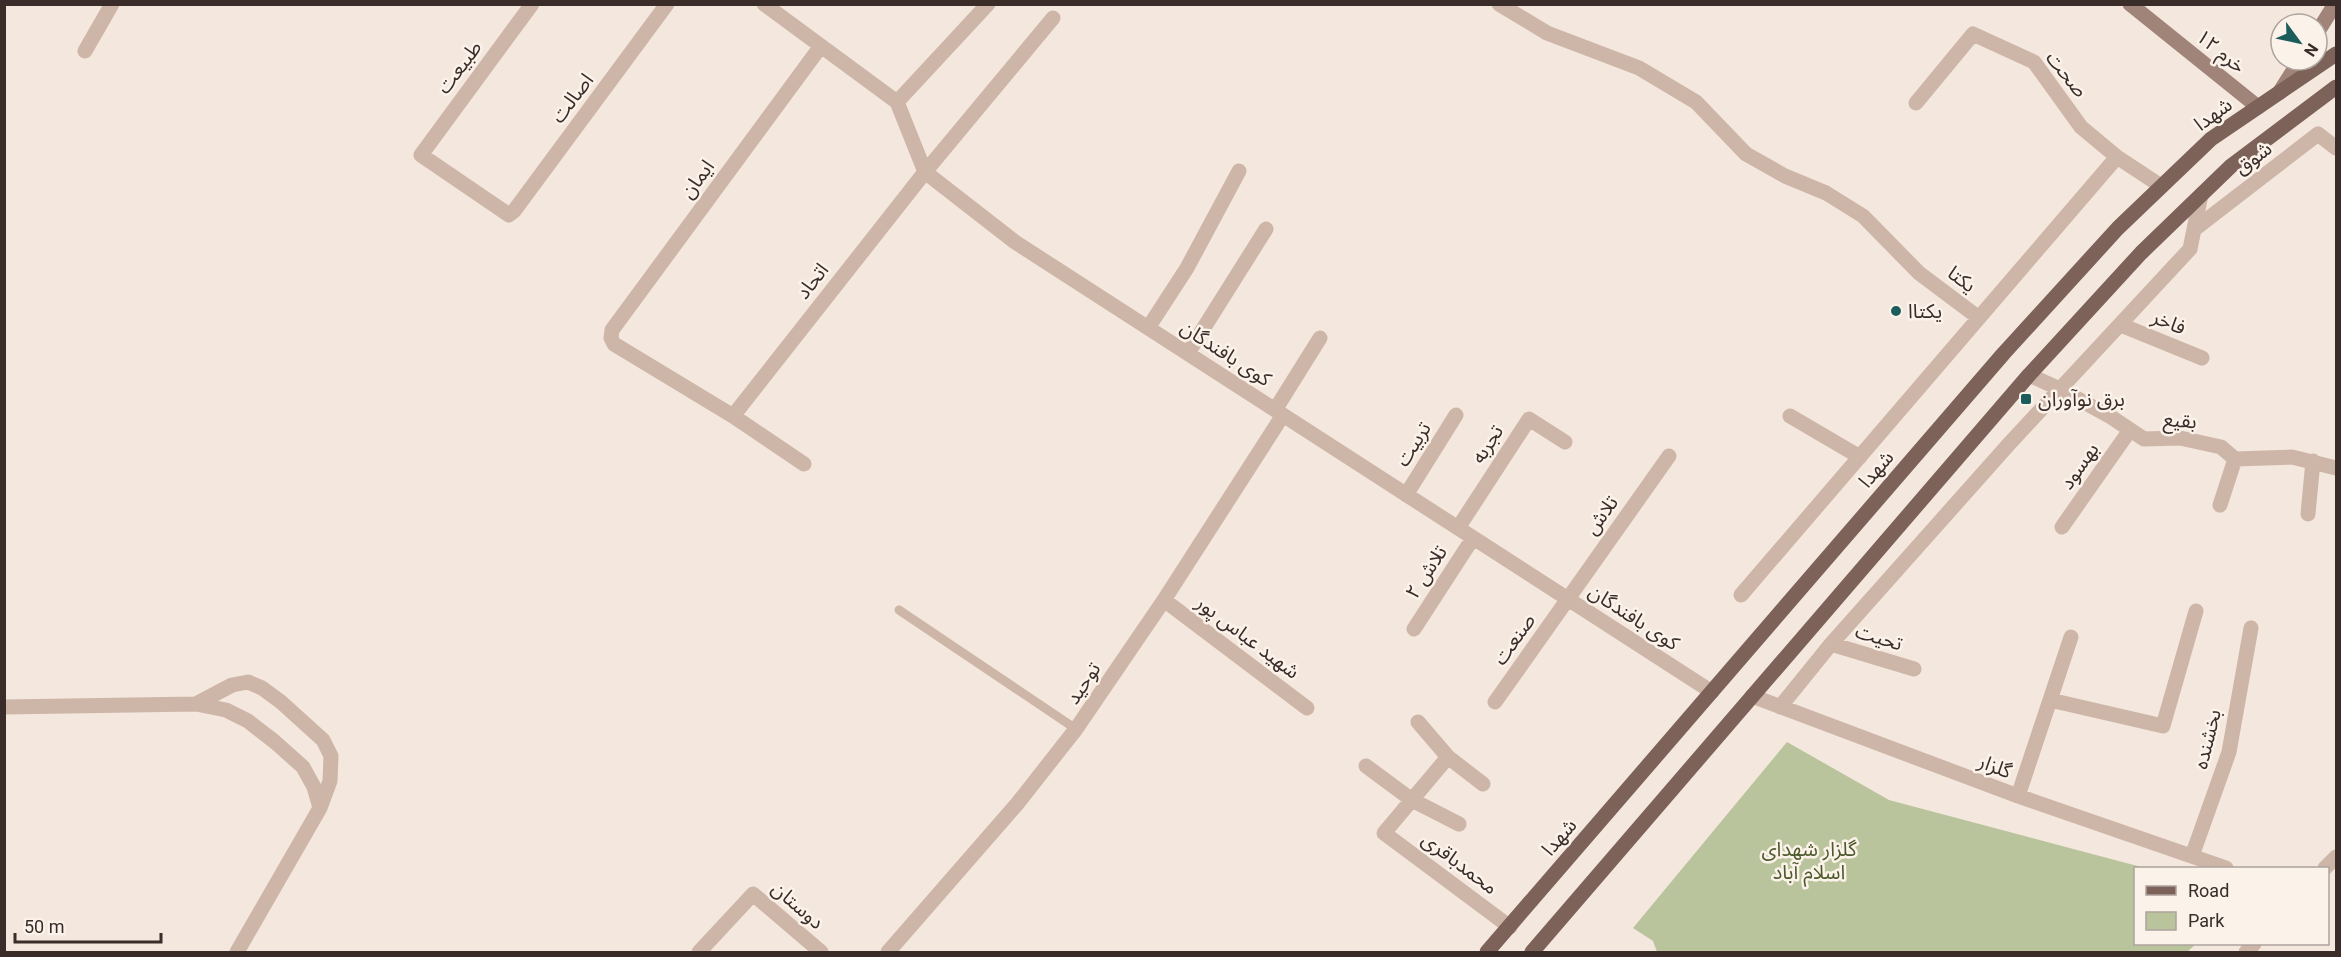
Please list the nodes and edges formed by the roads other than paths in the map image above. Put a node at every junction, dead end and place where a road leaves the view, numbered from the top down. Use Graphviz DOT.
graph roads {
  1 [pos="112,4"];
  2 [pos="532,4"];
  3 [pos="667,4"];
  4 [pos="988,4"];
  5 [pos="1500,4"];
  6 [pos="2130,4"];
  7 [pos="765,5"];
  8 [pos="1053,18"];
  9 [pos="821,46"];
  10 [pos="85,51"];
  11 [pos="2336,55"];
  12 [pos="2292,72"];
  13 [pos="2337,87"];
  14 [pos="2278,93"];
  15 [pos="897,102"];
  16 [pos="1916,103"];
  17 [pos="2258,107"];
  18 [pos="2337,148"];
  19 [pos="2117,157"];
  20 [pos="1239,171"];
  21 [pos="924,172"];
  22 [pos="2162,186"];
  23 [pos="2201,195"];
  24 [pos="509,215"];
  25 [pos="2196,228"];
  26 [pos="1266,229"];
  27 [pos="1979,318"];
  28 [pos="2121,325"];
  29 [pos="1148,328"];
  30 [pos="1320,338"];
  31 [pos="1188,353"];
  32 [pos="2202,358"];
  33 [pos="2029,375"];
  34 [pos="2060,389"];
  35 [pos="1279,412"];
  36 [pos="1456,415"];
  37 [pos="733,416"];
  38 [pos="1790,416"];
  39 [pos="2130,430"];
  40 [pos="1565,442"];
  41 [pos="1669,456"];
  42 [pos="1860,457"];
  43 [pos="2235,459"];
  44 [pos="2313,461"];
  45 [pos="804,464"];
  46 [pos="2337,468"];
  47 [pos="1406,495"];
  48 [pos="2220,505"];
  49 [pos="2308,514"];
  50 [pos="2062,527"];
  51 [pos="1458,528"];
  52 [pos="1473,538"];
  53 [pos="1741,595"];
  54 [pos="1567,599"];
  55 [pos="1164,600"];
  56 [pos="899,610"];
  57 [pos="2196,611"];
  58 [pos="2251,628"];
  59 [pos="1414,629"];
  60 [pos="2071,637"];
  61 [pos="1831,644"];
  62 [pos="1914,669"];
  63 [pos="1712,692"];
  64 [pos="1752,696"];
  65 [pos="2049,700"];
  66 [pos="1495,702"];
  67 [pos="196,704"];
  68 [pos="4,707"];
  69 [pos="1780,707"];
  70 [pos="1307,708"];
  71 [pos="1418,722"];
  72 [pos="1076,729"];
  73 [pos="1448,757"];
  74 [pos="1366,766"];
  75 [pos="1483,784"];
  76 [pos="2018,796"];
  77 [pos="1412,800"];
  78 [pos="320,808"];
  79 [pos="1459,824"];
  80 [pos="2192,856"];
  81 [pos="2223,867"];
  82 [pos="1510,927"];
  83 [pos="237,952"];
  84 [pos="699,952"];
  85 [pos="821,952"];
  86 [pos="888,952"];
  87 [pos="1487,952"];
  88 [pos="1532,952"];
  1 -- 10 [label="street"];
  2 -- 24 [label="street, طبیعت"];
  3 -- 24 [label="street, اصالت"];
  4 -- 15 [label="street"];
  5 -- 27 [label="street, یکتا"];
  6 -- 17 [label="street, خرم ۱۲"];
  7 -- 9 [label="street"];
  8 -- 21 [label="street, اتحاد"];
  9 -- 15 [label="street"];
  9 -- 37 [label="street, ایمان"];
  11 -- 14 [label="main road, شهدا"];
  12 -- 14 [label="street"];
  13 -- 23 [label="main road"];
  14 -- 17 [label="main road, شهدا"];
  15 -- 21 [label="street"];
  16 -- 19 [label="street, صحت"];
  17 -- 22 [label="main road, شهدا"];
  18 -- 25 [label="street, شوق"];
  19 -- 22 [label="street, صحت"];
  19 -- 27 [label="street"];
  20 -- 29 [label="street"];
  21 -- 29 [label="street, کوی بافندگان"];
  21 -- 37 [label="street, اتحاد"];
  22 -- 63 [label="main road, شهدا"];
  23 -- 25 [label="street"];
  23 -- 33 [label="main road"];
  25 -- 28 [label="street"];
  26 -- 31 [label="street"];
  27 -- 42 [label="street"];
  28 -- 32 [label="street, فاخر"];
  28 -- 34 [label="street"];
  29 -- 31 [label="street, کوی بافندگان"];
  30 -- 35 [label="street, توحید"];
  31 -- 35 [label="street, کوی بافندگان"];
  33 -- 34 [label="street, بقیع"];
  33 -- 64 [label="main road"];
  34 -- 39 [label="street, بقیع"];
  34 -- 61 [label="street"];
  35 -- 47 [label="street, کوی بافندگان"];
  35 -- 55 [label="street, توحید"];
  36 -- 47 [label="street, تربیت"];
  37 -- 45 [label="street"];
  38 -- 42 [label="street"];
  39 -- 43 [label="street, بقیع"];
  39 -- 50 [label="street, بهسود"];
  40 -- 51 [label="street, تجربه"];
  41 -- 54 [label="street, تلاش"];
  42 -- 53 [label="street"];
  43 -- 44 [label="street"];
  43 -- 48 [label="street"];
  44 -- 46 [label="street"];
  44 -- 49 [label="street"];
  47 -- 51 [label="street, کوی بافندگان"];
  51 -- 52 [label="street, کوی بافندگان"];
  52 -- 54 [label="street, کوی بافندگان"];
  52 -- 59 [label="street, تلاش ۲"];
  54 -- 63 [label="street, کوی بافندگان"];
  54 -- 66 [label="street, صنعت"];
  55 -- 70 [label="street, شهید عباس پور"];
  55 -- 72 [label="street, توحید"];
  56 -- 72 [label="lane"];
  57 -- 65 [label="street"];
  58 -- 80 [label="street, بخشنده"];
  60 -- 65 [label="street"];
  61 -- 62 [label="street, تحیت"];
  61 -- 69 [label="street"];
  63 -- 82 [label="main road, شهدا"];
  64 -- 69 [label="street, گلزار"];
  64 -- 88 [label="main road"];
  65 -- 76 [label="street"];
  67 -- 68 [label="street"];
  67 -- 78 [label="street"];
  67 -- 78 [label="street"];
  69 -- 76 [label="street, گلزار"];
  71 -- 73 [label="street"];
  72 -- 86 [label="street, توحید"];
  73 -- 75 [label="street"];
  73 -- 77 [label="street"];
  74 -- 77 [label="street"];
  76 -- 80 [label="street, گلزار"];
  77 -- 79 [label="street"];
  77 -- 82 [label="street, محمدباقری"];
  78 -- 83 [label="street"];
  80 -- 81 [label="street, گلزار"];
  82 -- 87 [label="main road, شهدا"];
  84 -- 85 [label="street, دوستان"];
}
